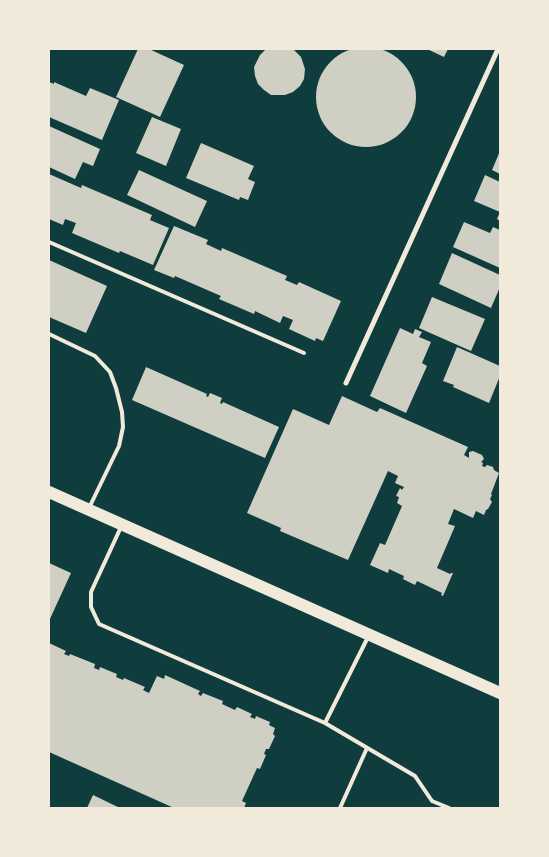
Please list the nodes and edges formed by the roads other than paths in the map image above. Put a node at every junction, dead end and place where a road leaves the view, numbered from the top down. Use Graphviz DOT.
graph roads {
  1 [pos="498,49"];
  2 [pos="49,242"];
  3 [pos="49,334"];
  4 [pos="304,353"];
  5 [pos="346,383"];
  6 [pos="49,492"];
  7 [pos="88,510"];
  8 [pos="122,525"];
  9 [pos="369,635"];
  10 [pos="500,693"];
  11 [pos="325,724"];
  12 [pos="367,748"];
  13 [pos="340,808"];
  14 [pos="449,808"];
  1 -- 5 [label="street"];
  2 -- 4 [label="lane"];
  3 -- 7 [label="lane"];
  6 -- 7 [label="main road"];
  7 -- 8 [label="main road"];
  8 -- 9 [label="main road"];
  8 -- 11 [label="lane"];
  9 -- 10 [label="main road"];
  9 -- 11 [label="lane"];
  11 -- 12 [label="lane"];
  12 -- 13 [label="lane"];
  12 -- 14 [label="lane"];
}
